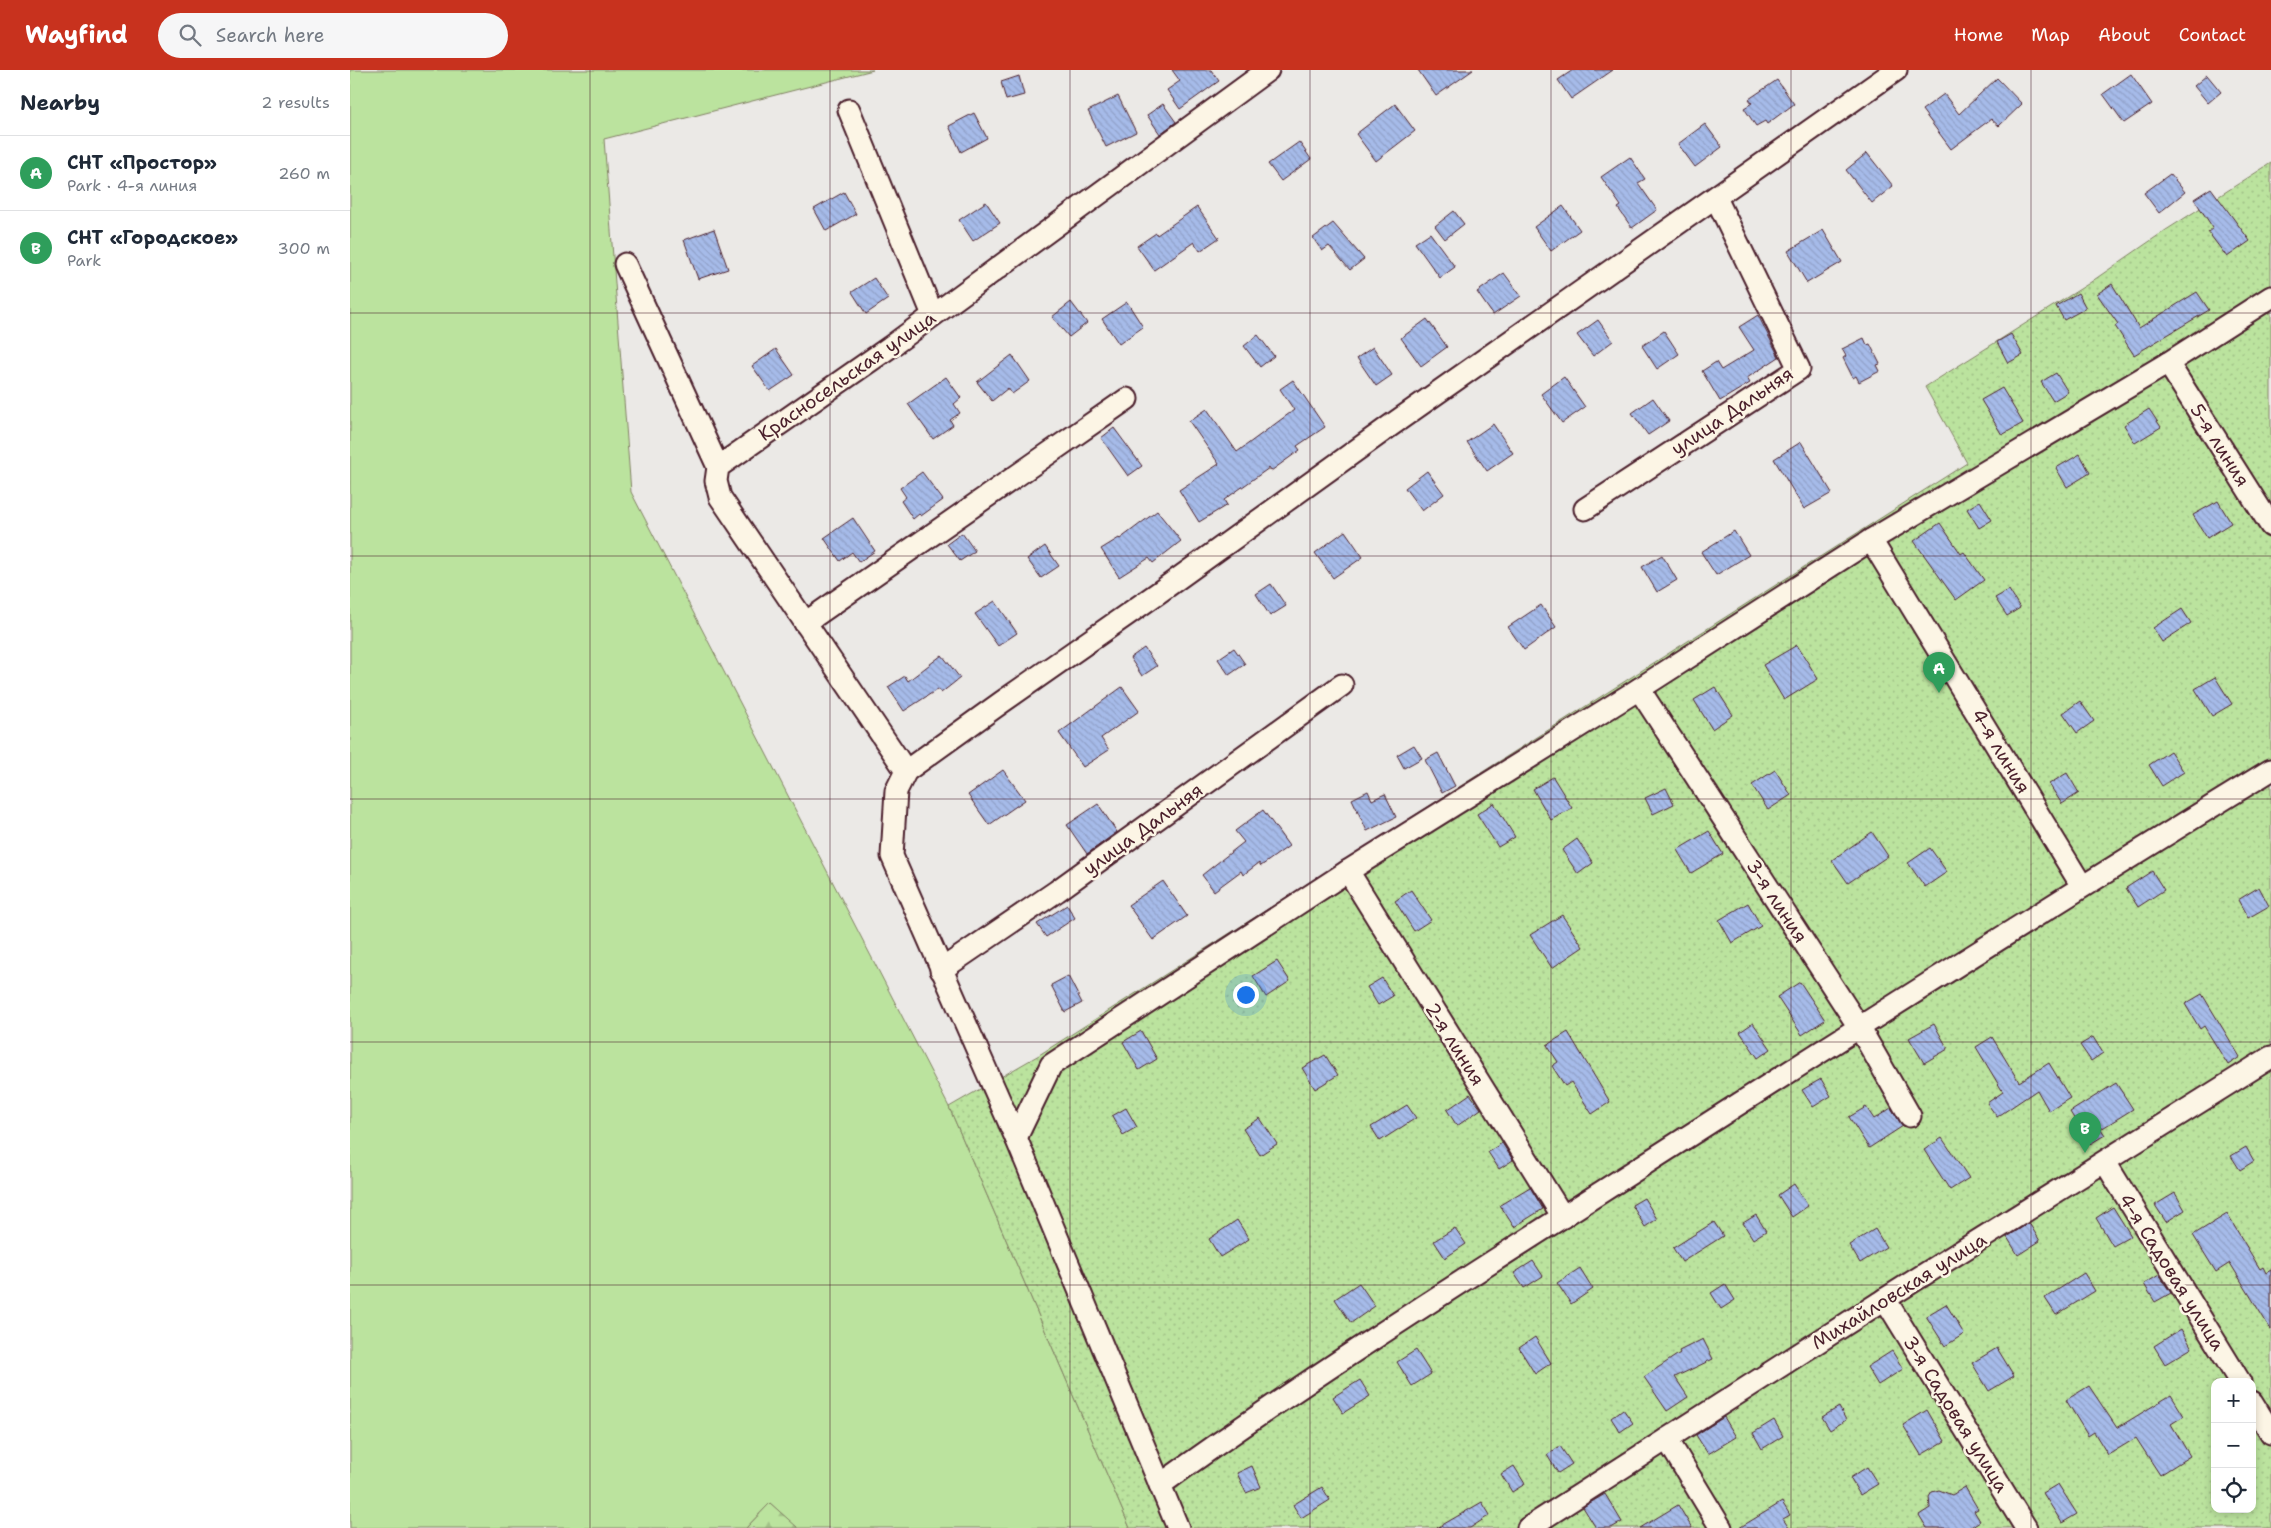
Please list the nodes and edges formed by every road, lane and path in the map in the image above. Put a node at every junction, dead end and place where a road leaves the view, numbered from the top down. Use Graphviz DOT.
graph roads {
  1 [pos="1268,70"];
  2 [pos="1896,70"];
  3 [pos="849,110"];
  4 [pos="1716,198"];
  5 [pos="625,264"];
  6 [pos="2271,297"];
  7 [pos="933,316"];
  8 [pos="2168,363"];
  9 [pos="1127,399"];
  10 [pos="718,467"];
  11 [pos="1585,509"];
  12 [pos="2271,526"];
  13 [pos="1871,540"];
  14 [pos="805,623"];
  15 [pos="1342,684"];
  16 [pos="1638,689"];
  17 [pos="2271,770"];
  18 [pos="906,771"];
  19 [pos="1348,871"];
  20 [pos="2082,886"];
  21 [pos="941,970"];
  22 [pos="1859,1027"];
  23 [pos="2271,1057"];
  24 [pos="1910,1116"];
  25 [pos="1016,1138"];
  26 [pos="2105,1162"];
  27 [pos="1563,1217"];
  28 [pos="1885,1299"];
  29 [pos="2238,1378"];
  30 [pos="2256,1409"];
  31 [pos="2271,1433"];
  32 [pos="1667,1439"];
  33 [pos="1160,1485"];
  34 [pos="1178,1528"];
  35 [pos="1528,1528"];
  36 [pos="1721,1528"];
  37 [pos="2026,1528"];
  1 -- 7 [label="street, Красносельская улица"];
  2 -- 4 [label="street"];
  3 -- 7 [label="street"];
  4 -- 11 [label="street, улица Дальняя"];
  4 -- 18 [label="street"];
  5 -- 10 [label="street"];
  6 -- 8 [label="street"];
  7 -- 10 [label="street, Красносельская улица"];
  8 -- 12 [label="street, 5-я линия"];
  8 -- 13 [label="street"];
  9 -- 14 [label="street"];
  10 -- 14 [label="street"];
  13 -- 16 [label="street"];
  13 -- 20 [label="street, 4-я линия"];
  14 -- 18 [label="street"];
  15 -- 21 [label="street, улица Дальняя"];
  16 -- 19 [label="street"];
  16 -- 22 [label="street, 3-я линия"];
  17 -- 20 [label="street"];
  18 -- 21 [label="street"];
  19 -- 25 [label="street"];
  19 -- 27 [label="street, 2-я линия"];
  20 -- 22 [label="street"];
  21 -- 25 [label="street"];
  22 -- 24 [label="street, 3-я линия"];
  22 -- 27 [label="street"];
  23 -- 26 [label="street, Михайловская улица"];
  25 -- 33 [label="street"];
  26 -- 28 [label="street, Михайловская улица"];
  26 -- 29 [label="street, 4-я Садовая улица"];
  27 -- 33 [label="street"];
  28 -- 32 [label="street, Михайловская улица"];
  28 -- 37 [label="street, 3-я Садовая улица"];
  30 -- 31 [label="street"];
  32 -- 35 [label="street, Михайловская улица"];
  32 -- 36 [label="street"];
  33 -- 34 [label="street"];
}
